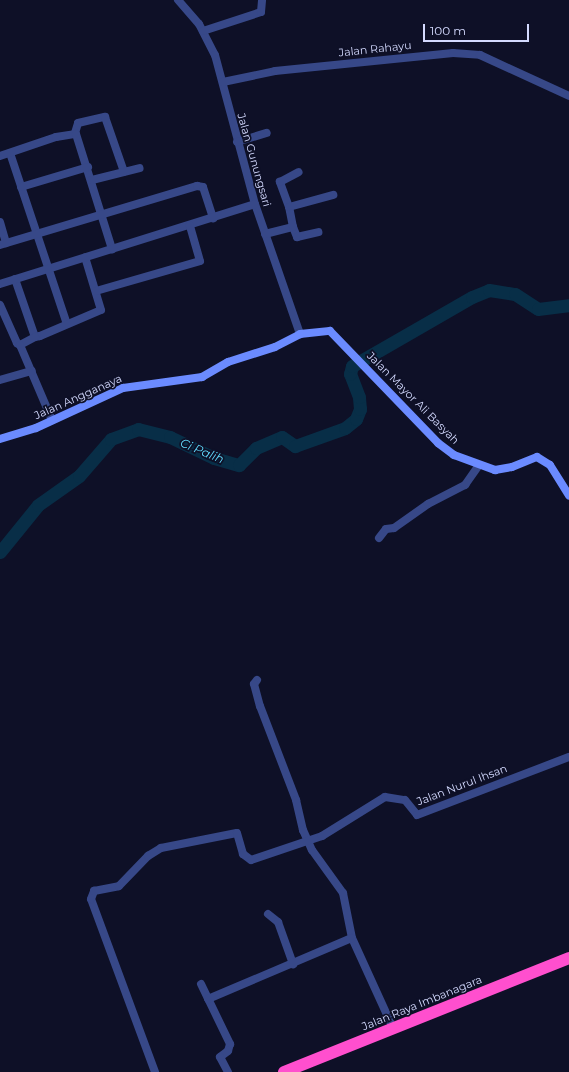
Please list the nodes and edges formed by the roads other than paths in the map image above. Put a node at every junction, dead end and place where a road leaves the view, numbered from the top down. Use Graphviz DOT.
graph roads {
  1 [pos="178,0"];
  2 [pos="262,0"];
  3 [pos="203,31"];
  4 [pos="223,82"];
  5 [pos="569,96"];
  6 [pos="75,133"];
  7 [pos="267,133"];
  8 [pos="236,142"];
  9 [pos="10,153"];
  10 [pos="0,156"];
  11 [pos="88,167"];
  12 [pos="140,168"];
  13 [pos="124,172"];
  14 [pos="299,172"];
  15 [pos="92,180"];
  16 [pos="21,187"];
  17 [pos="333,195"];
  18 [pos="255,204"];
  19 [pos="289,208"];
  20 [pos="103,215"];
  21 [pos="213,218"];
  22 [pos="0,222"];
  23 [pos="190,225"];
  24 [pos="293,227"];
  25 [pos="318,232"];
  26 [pos="36,233"];
  27 [pos="265,234"];
  28 [pos="3,244"];
  29 [pos="112,248"];
  30 [pos="85,257"];
  31 [pos="48,269"];
  32 [pos="15,279"];
  33 [pos="0,284"];
  34 [pos="96,292"];
  35 [pos="0,305"];
  36 [pos="67,324"];
  37 [pos="300,334"];
  38 [pos="35,337"];
  39 [pos="20,345"];
  40 [pos="32,371"];
  41 [pos="0,380"];
  42 [pos="52,420"];
  43 [pos="0,439"];
  44 [pos="479,465"];
  45 [pos="569,496"];
  46 [pos="378,538"];
  47 [pos="257,680"];
  48 [pos="569,757"];
  49 [pos="308,842"];
  50 [pos="268,914"];
  51 [pos="352,938"];
  52 [pos="569,958"];
  53 [pos="293,964"];
  54 [pos="201,984"];
  55 [pos="208,999"];
  56 [pos="393,1028"];
  57 [pos="155,1072"];
  58 [pos="228,1072"];
  59 [pos="284,1072"];
  1 -- 3 [label="street, Jalan Gunungsari"];
  2 -- 3 [label="street"];
  3 -- 4 [label="street, Jalan Gunungsari"];
  4 -- 5 [label="street, Jalan Rahayu"];
  4 -- 8 [label="street, Jalan Gunungsari"];
  6 -- 9 [label="street"];
  6 -- 11 [label="street"];
  6 -- 13 [label="street"];
  7 -- 8 [label="street"];
  8 -- 18 [label="street, Jalan Gunungsari"];
  9 -- 10 [label="street"];
  9 -- 16 [label="street"];
  11 -- 15 [label="street"];
  11 -- 16 [label="street"];
  12 -- 13 [label="street"];
  13 -- 15 [label="street"];
  14 -- 19 [label="street"];
  15 -- 20 [label="street"];
  16 -- 26 [label="street"];
  17 -- 19 [label="street"];
  18 -- 21 [label="street"];
  18 -- 27 [label="street, Jalan Gunungsari"];
  19 -- 24 [label="street"];
  20 -- 21 [label="street"];
  20 -- 26 [label="street"];
  20 -- 29 [label="street"];
  21 -- 23 [label="street"];
  22 -- 28 [label="street"];
  23 -- 29 [label="street"];
  23 -- 34 [label="street"];
  24 -- 25 [label="street"];
  24 -- 27 [label="street"];
  26 -- 28 [label="street"];
  26 -- 31 [label="street"];
  27 -- 37 [label="street, Jalan Gunungsari"];
  29 -- 30 [label="street"];
  30 -- 31 [label="street"];
  30 -- 34 [label="street"];
  31 -- 32 [label="street"];
  31 -- 36 [label="street"];
  32 -- 33 [label="street"];
  32 -- 38 [label="street"];
  34 -- 36 [label="street"];
  35 -- 39 [label="street"];
  36 -- 38 [label="street"];
  37 -- 42 [label="street, Jalan Angganaya"];
  37 -- 44 [label="street, Jalan Mayor Ali Basyah"];
  38 -- 39 [label="street"];
  39 -- 40 [label="street"];
  40 -- 41 [label="street"];
  40 -- 42 [label="street"];
  42 -- 43 [label="street, Jalan Angganaya"];
  44 -- 45 [label="street, Jalan Mayor Ali Basyah"];
  44 -- 46 [label="street"];
  47 -- 49 [label="street"];
  48 -- 49 [label="street, Jalan Nurul Ihsan"];
  49 -- 51 [label="street"];
  49 -- 57 [label="street"];
  50 -- 53 [label="street"];
  51 -- 53 [label="street"];
  51 -- 56 [label="street"];
  52 -- 56 [label="highway, Jalan Raya Imbanagara"];
  53 -- 55 [label="street"];
  54 -- 55 [label="street"];
  55 -- 58 [label="street"];
  56 -- 59 [label="highway, Jalan Raya Imbanagara"];
}
